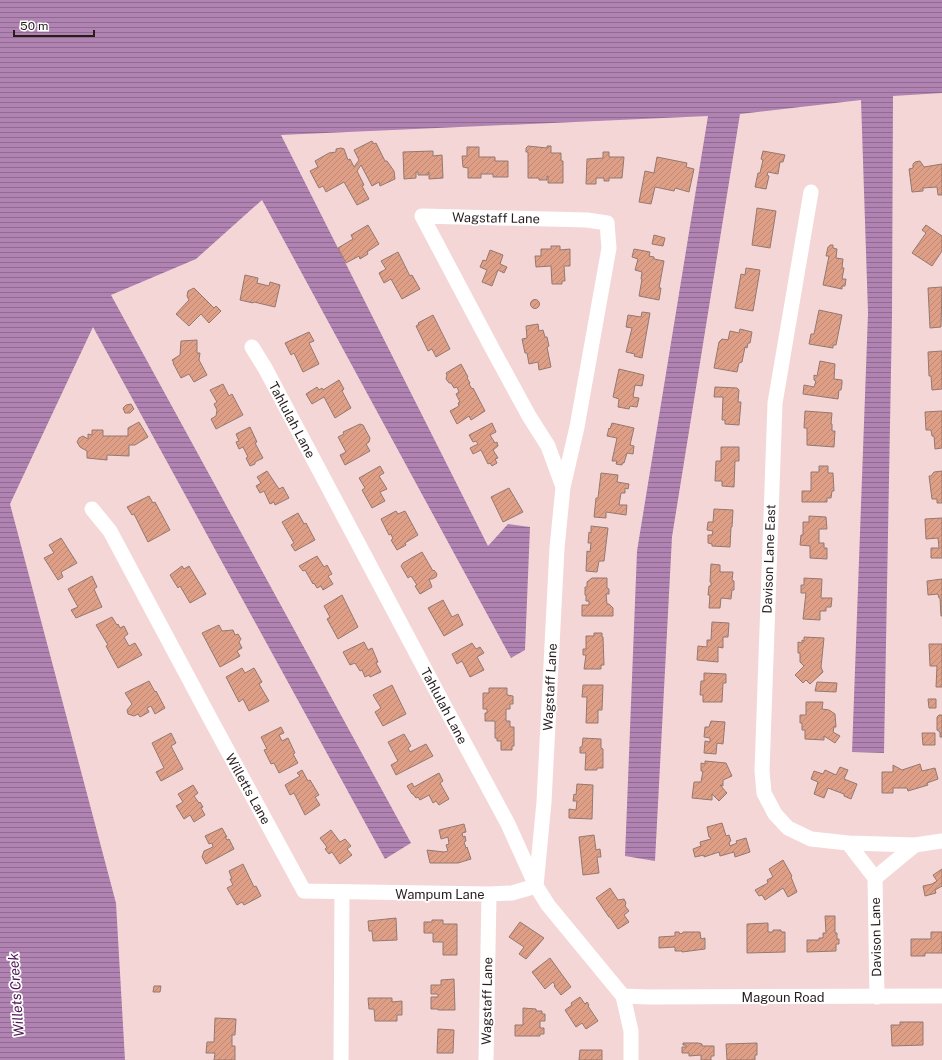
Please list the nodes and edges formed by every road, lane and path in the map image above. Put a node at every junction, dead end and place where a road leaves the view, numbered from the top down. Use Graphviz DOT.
graph roads {
  1 [pos="811,192"];
  2 [pos="252,347"];
  3 [pos="563,487"];
  4 [pos="92,508"];
  5 [pos="942,842"];
  6 [pos="848,843"];
  7 [pos="915,845"];
  8 [pos="875,878"];
  9 [pos="536,886"];
  10 [pos="342,893"];
  11 [pos="488,894"];
  12 [pos="623,996"];
  13 [pos="942,996"];
  14 [pos="877,997"];
  15 [pos="341,1060"];
  16 [pos="486,1060"];
  17 [pos="631,1060"];
  1 -- 6 [label="street, Davison Lane East"];
  2 -- 9 [label="street, Tahlulah Lane"];
  3 -- 3 [label="street, Wagstaff Lane"];
  3 -- 9 [label="street, Wagstaff Lane"];
  4 -- 10 [label="street, Willetts Lane"];
  5 -- 7 [label="street, Davison Lane East"];
  6 -- 7 [label="street, Davison Lane East"];
  6 -- 8 [label="street, Davison Lane"];
  7 -- 8 [label="street, Davison Lane"];
  8 -- 14 [label="street, Davison Lane"];
  9 -- 11 [label="street, Wampum Lane"];
  9 -- 12 [label="street, Tahlulah Lane"];
  10 -- 11 [label="street, Wampum Lane"];
  10 -- 15 [label="street"];
  11 -- 16 [label="street, Wagstaff Lane"];
  12 -- 14 [label="street, Magoun Road"];
  12 -- 17 [label="street, Tahlulah Lane"];
  13 -- 14 [label="street, Magoun Road"];
}
